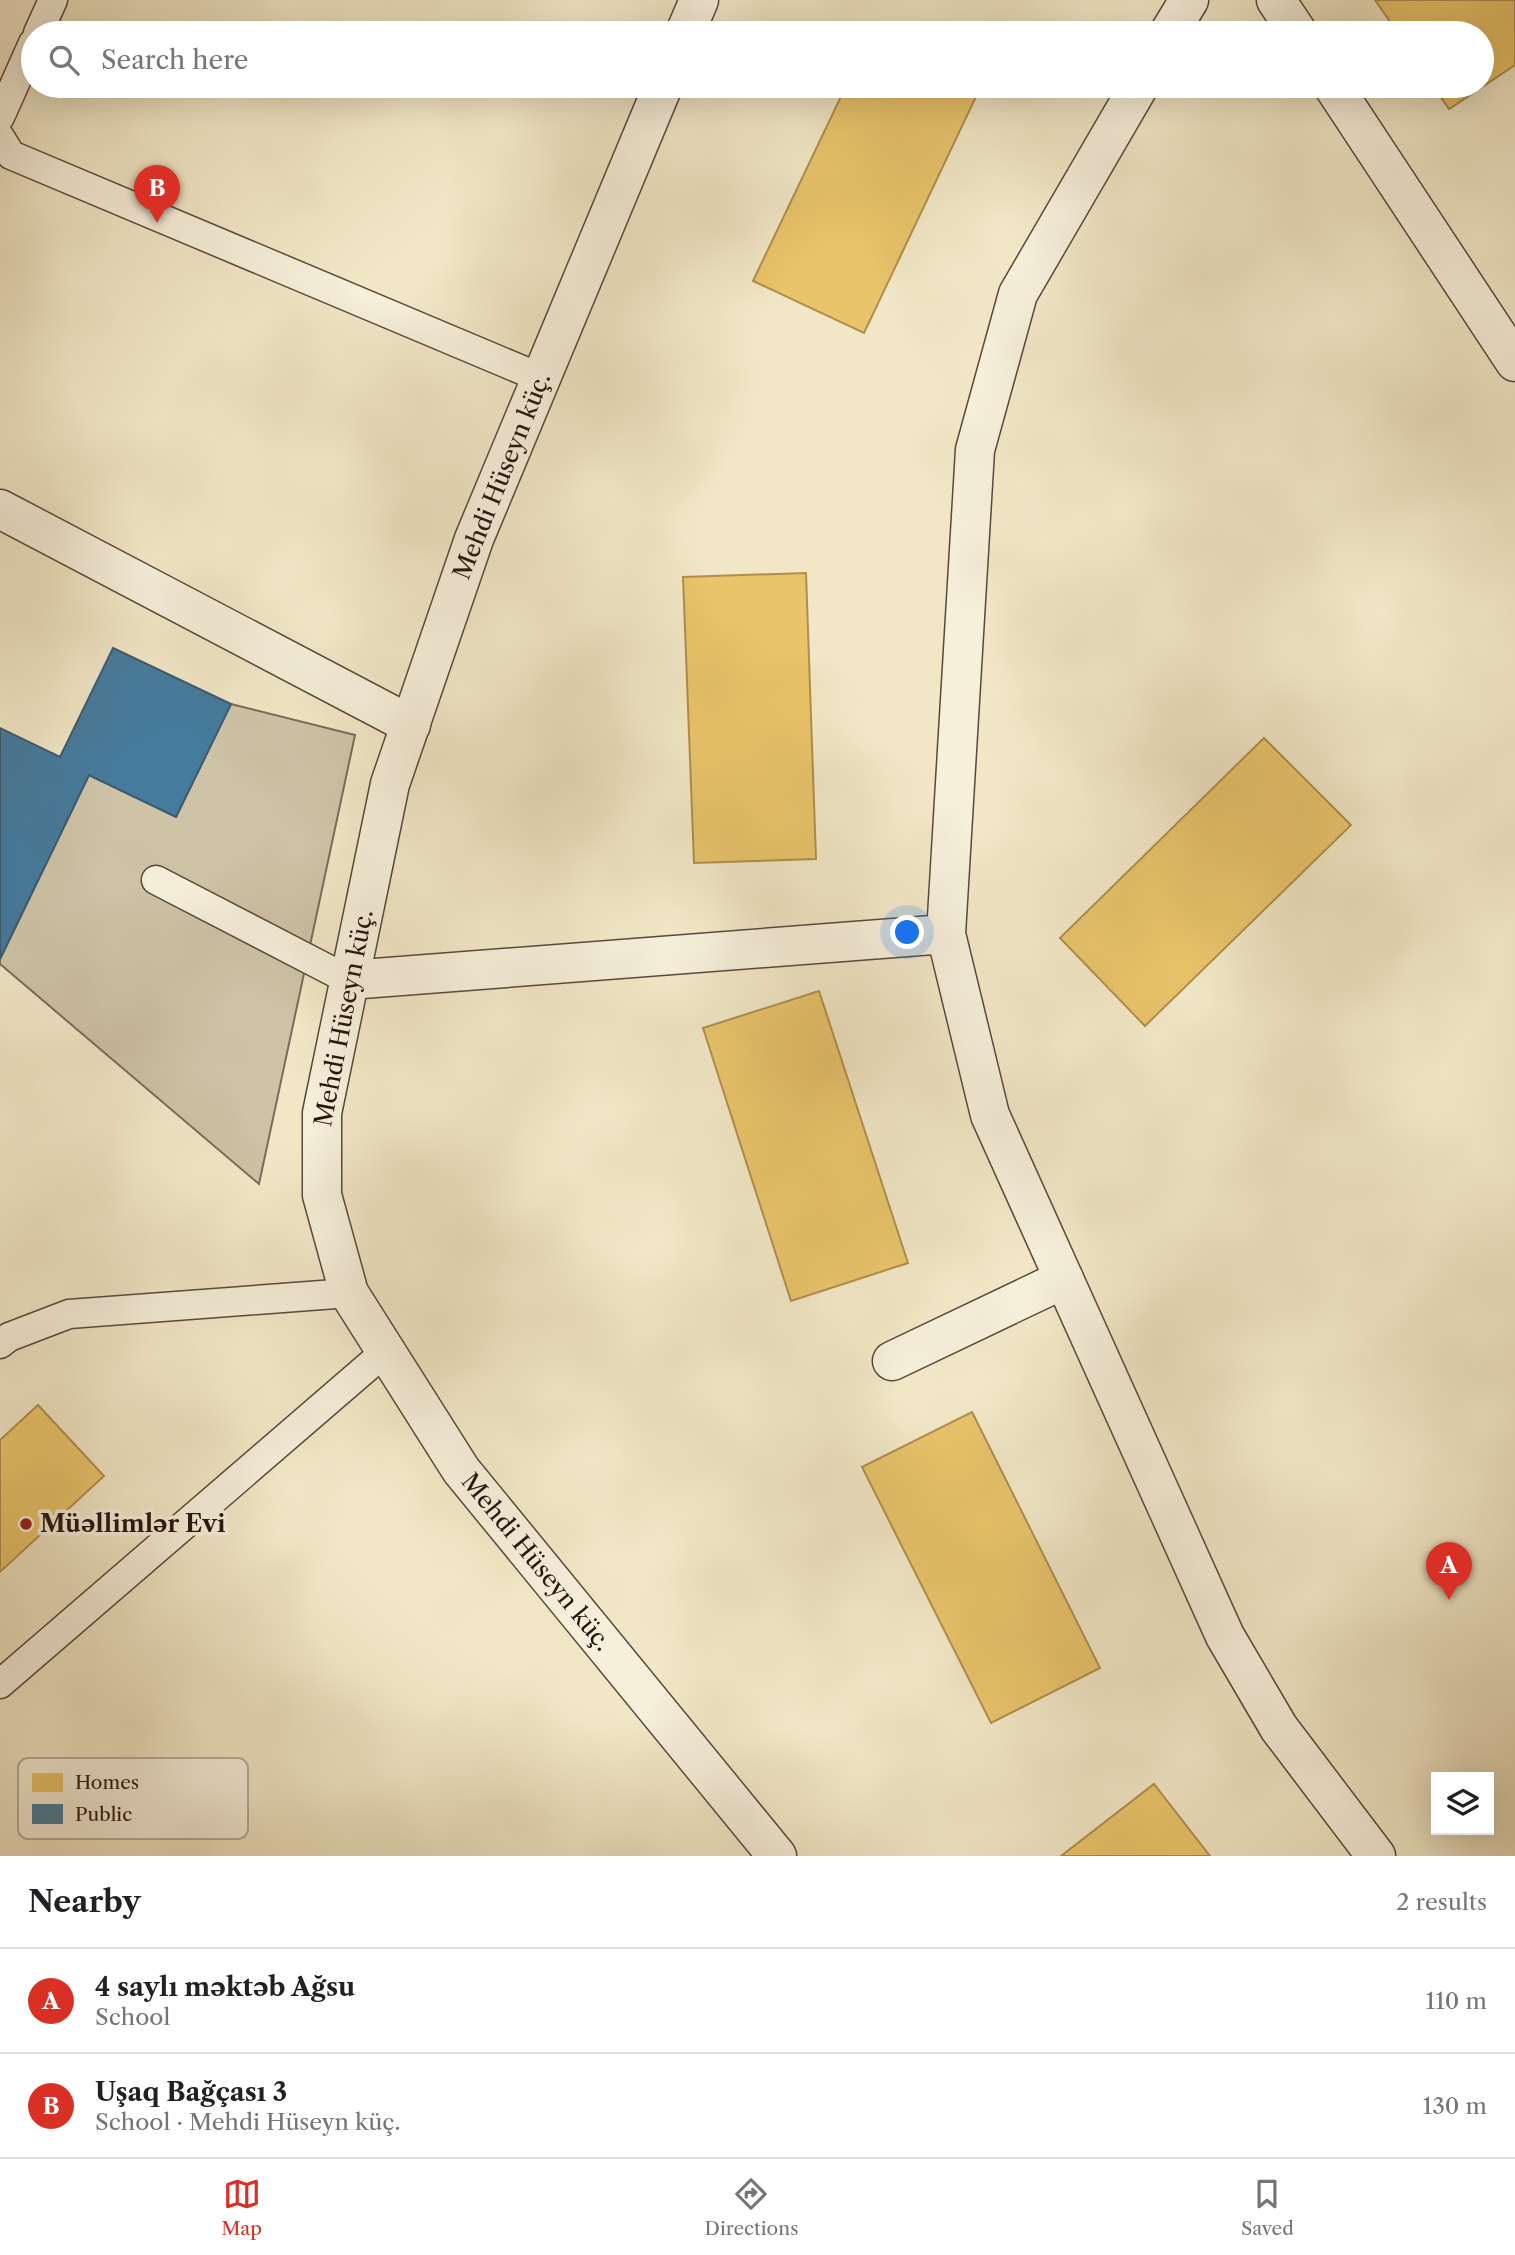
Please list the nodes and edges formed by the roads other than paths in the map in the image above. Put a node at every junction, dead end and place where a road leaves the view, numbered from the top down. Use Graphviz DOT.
graph roads {
  1 [pos="53,0"];
  2 [pos="699,0"];
  3 [pos="1189,0"];
  4 [pos="1276,0"];
  5 [pos="43,21"];
  6 [pos="690,21"];
  7 [pos="1176,21"];
  8 [pos="1290,21"];
  9 [pos="21,70"];
  10 [pos="658,98"];
  11 [pos="1132,98"];
  12 [pos="1341,98"];
  13 [pos="0,117"];
  14 [pos="0,137"];
  15 [pos="1515,362"];
  16 [pos="541,378"];
  17 [pos="0,509"];
  18 [pos="411,725"];
  19 [pos="156,880"];
  20 [pos="946,934"];
  21 [pos="349,980"];
  22 [pos="1064,1279"];
  23 [pos="349,1293"];
  24 [pos="0,1344"];
  25 [pos="386,1351"];
  26 [pos="892,1361"];
  27 [pos="0,1684"];
  28 [pos="777,1856"];
  29 [pos="1376,1856"];
  1 -- 5 [label="lane"];
  2 -- 6 [label="street"];
  3 -- 7 [label="street"];
  4 -- 8 [label="street"];
  9 -- 13 [label="lane"];
  10 -- 16 [label="street, Mehdi Hüseyn küç."];
  11 -- 20 [label="street"];
  12 -- 15 [label="street"];
  14 -- 16 [label="lane"];
  16 -- 18 [label="street, Mehdi Hüseyn küç."];
  17 -- 18 [label="street"];
  18 -- 21 [label="street, Mehdi Hüseyn küç."];
  19 -- 21 [label="lane"];
  20 -- 21 [label="street"];
  20 -- 22 [label="street"];
  21 -- 23 [label="street, Mehdi Hüseyn küç."];
  22 -- 26 [label="street"];
  22 -- 29 [label="street"];
  23 -- 24 [label="lane"];
  23 -- 25 [label="street, Mehdi Hüseyn küç."];
  25 -- 27 [label="lane"];
  25 -- 28 [label="street, Mehdi Hüseyn küç."];
}
